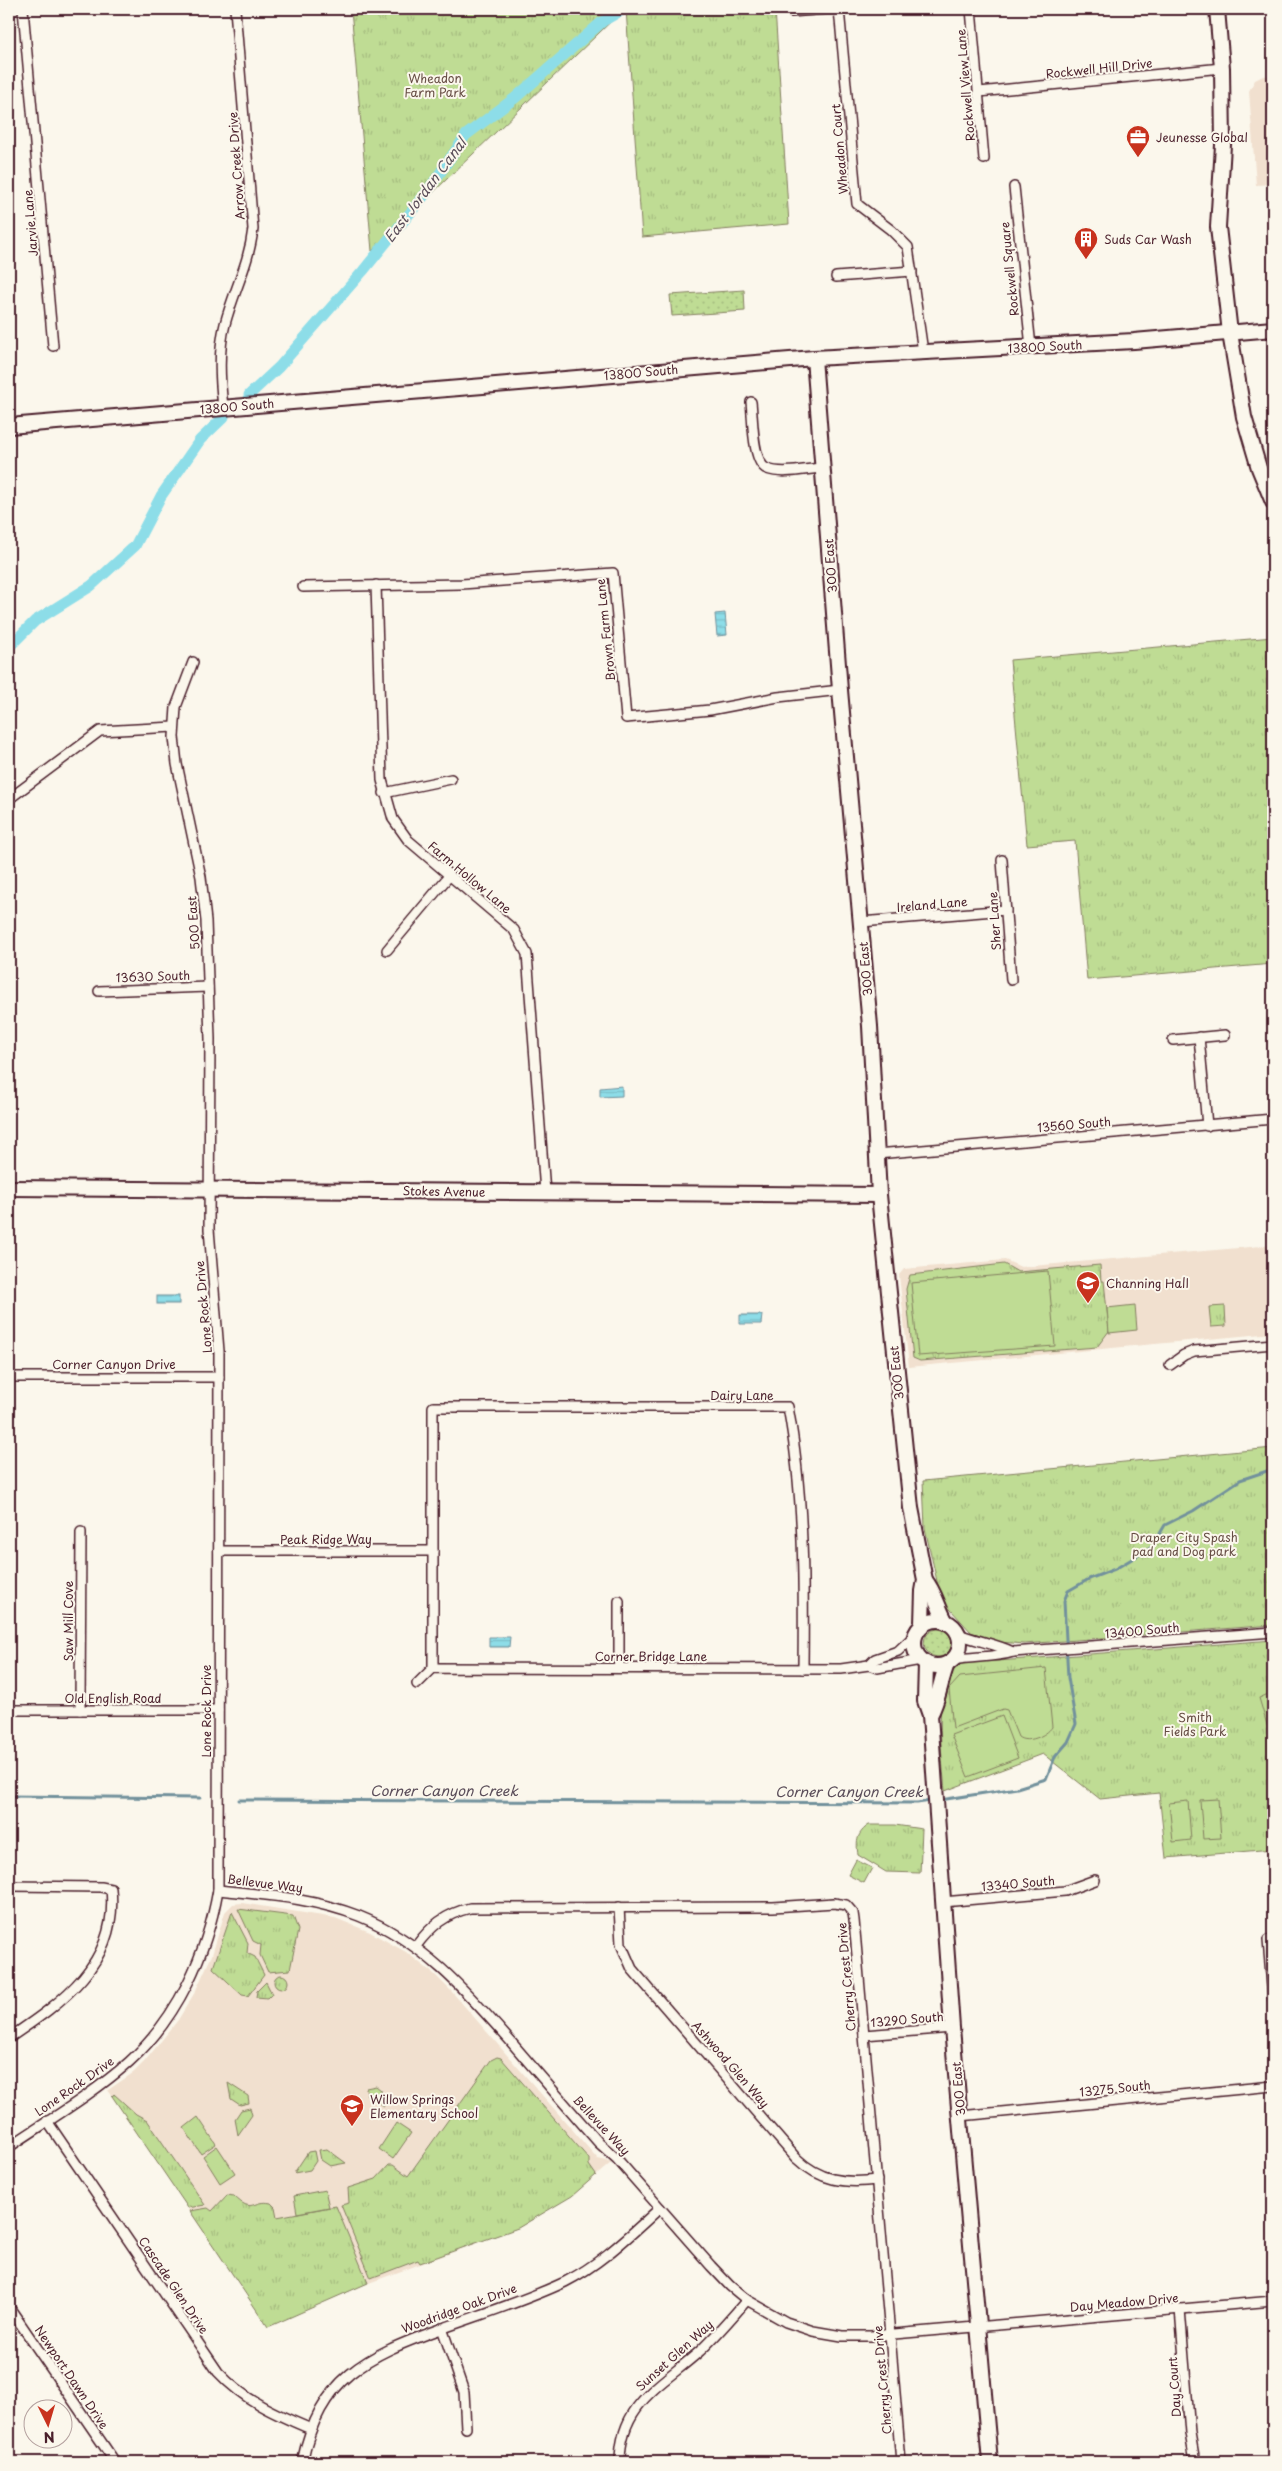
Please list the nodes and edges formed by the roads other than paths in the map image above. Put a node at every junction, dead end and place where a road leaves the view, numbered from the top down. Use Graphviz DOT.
graph roads {
  1 [pos="23,9"];
  2 [pos="235,9"];
  3 [pos="827,9"];
  4 [pos="839,9"];
  5 [pos="971,9"];
  6 [pos="1218,9"];
  7 [pos="791,12"];
  8 [pos="1222,68"];
  9 [pos="979,92"];
  10 [pos="984,160"];
  11 [pos="1014,187"];
  12 [pos="912,271"];
  13 [pos="836,278"];
  14 [pos="1273,329"];
  15 [pos="1230,333"];
  16 [pos="53,346"];
  17 [pos="1031,347"];
  18 [pos="923,352"];
  19 [pos="814,358"];
  20 [pos="751,402"];
  21 [pos="223,407"];
  22 [pos="9,426"];
  23 [pos="822,468"];
  24 [pos="1273,502"];
  25 [pos="376,585"];
  26 [pos="303,587"];
  27 [pos="193,662"];
  28 [pos="840,690"];
  29 [pos="174,727"];
  30 [pos="451,779"];
  31 [pos="384,793"];
  32 [pos="9,798"];
  33 [pos="1002,860"];
  34 [pos="449,876"];
  35 [pos="1006,910"];
  36 [pos="861,922"];
  37 [pos="387,950"];
  38 [pos="1011,980"];
  39 [pos="208,987"];
  40 [pos="99,990"];
  41 [pos="1225,1035"];
  42 [pos="1199,1037"];
  43 [pos="1173,1040"];
  44 [pos="1273,1119"];
  45 [pos="1207,1126"];
  46 [pos="877,1154"];
  47 [pos="9,1188"];
  48 [pos="210,1188"];
  49 [pos="545,1192"];
  50 [pos="879,1195"];
  51 [pos="1273,1344"];
  52 [pos="1170,1365"];
  53 [pos="9,1377"];
  54 [pos="219,1377"];
  55 [pos="81,1532"];
  56 [pos="219,1551"];
  57 [pos="433,1551"];
  58 [pos="925,1580"];
  59 [pos="619,1601"];
  60 [pos="946,1622"];
  61 [pos="918,1630"];
  62 [pos="1273,1632"];
  63 [pos="958,1634"];
  64 [pos="1013,1652"];
  65 [pos="923,1662"];
  66 [pos="950,1662"];
  67 [pos="869,1665"];
  68 [pos="433,1668"];
  69 [pos="619,1668"];
  70 [pos="803,1669"];
  71 [pos="418,1684"];
  72 [pos="9,1710"];
  73 [pos="80,1710"];
  74 [pos="218,1710"];
  75 [pos="930,1715"];
  76 [pos="1094,1880"];
  77 [pos="9,1886"];
  78 [pos="218,1890"];
  79 [pos="943,1902"];
  80 [pos="619,1907"];
  81 [pos="1268,1940"];
  82 [pos="416,1946"];
  83 [pos="1273,1999"];
  84 [pos="952,2028"];
  85 [pos="864,2036"];
  86 [pos="9,2038"];
  87 [pos="1273,2086"];
  88 [pos="960,2116"];
  89 [pos="47,2121"];
  90 [pos="9,2147"];
  91 [pos="877,2180"];
  92 [pos="660,2208"];
  93 [pos="747,2300"];
  94 [pos="1273,2301"];
  95 [pos="1180,2309"];
  96 [pos="10,2313"];
  97 [pos="978,2327"];
  98 [pos="442,2328"];
  99 [pos="890,2335"];
  100 [pos="466,2428"];
  101 [pos="311,2429"];
  102 [pos="115,2462"];
  103 [pos="302,2462"];
  104 [pos="620,2462"];
  105 [pos="901,2462"];
  106 [pos="990,2462"];
  107 [pos="1195,2462"];
  1 -- 16 [label="street, Jarvie Lane"];
  2 -- 21 [label="street, Arrow Creek Drive"];
  3 -- 7 [label="street"];
  4 -- 12 [label="street, Wheadon Court"];
  5 -- 9 [label="street, Rockwell View Lane"];
  6 -- 8 [label="main road"];
  8 -- 9 [label="street, Rockwell Hill Drive"];
  8 -- 15 [label="main road"];
  9 -- 10 [label="street, Rockwell View Lane"];
  11 -- 17 [label="street, Rockwell Square"];
  12 -- 13 [label="street"];
  12 -- 18 [label="street, Wheadon Court"];
  14 -- 15 [label="main road, 13800 South"];
  15 -- 17 [label="main road, 13800 South"];
  15 -- 24 [label="main road"];
  17 -- 18 [label="main road, 13800 South"];
  18 -- 19 [label="main road, 13800 South"];
  19 -- 21 [label="main road, 13800 South"];
  19 -- 23 [label="main road, 300 East"];
  20 -- 23 [label="street"];
  21 -- 22 [label="main road, 13800 South"];
  23 -- 28 [label="main road, 300 East"];
  25 -- 26 [label="street, Brown Farm Lane"];
  25 -- 28 [label="street, Brown Farm Lane"];
  25 -- 31 [label="street, Farm Hollow Lane"];
  27 -- 29 [label="street, 500 East"];
  28 -- 36 [label="main road, 300 East"];
  29 -- 32 [label="street"];
  29 -- 39 [label="street, 500 East"];
  30 -- 31 [label="street"];
  31 -- 34 [label="street, Farm Hollow Lane"];
  33 -- 35 [label="street, Sher Lane"];
  34 -- 37 [label="street"];
  34 -- 49 [label="street, Farm Hollow Lane"];
  35 -- 36 [label="street, Ireland Lane"];
  35 -- 38 [label="street, Sher Lane"];
  36 -- 46 [label="main road, 300 East"];
  39 -- 40 [label="street, 13630 South"];
  39 -- 48 [label="street, 500 East"];
  41 -- 42 [label="street"];
  42 -- 43 [label="street"];
  42 -- 45 [label="street"];
  44 -- 45 [label="street, 13560 South"];
  45 -- 46 [label="street, 13560 South"];
  46 -- 50 [label="main road, 300 East"];
  47 -- 48 [label="main road, Stokes Avenue"];
  48 -- 49 [label="main road, Stokes Avenue"];
  48 -- 54 [label="street, Lone Rock Drive"];
  49 -- 50 [label="main road, Stokes Avenue"];
  50 -- 58 [label="main road, 300 East"];
  51 -- 52 [label="street"];
  53 -- 54 [label="street, Corner Canyon Drive"];
  54 -- 56 [label="street, Lone Rock Drive"];
  55 -- 73 [label="street, Saw Mill Cove"];
  56 -- 57 [label="street, Peak Ridge Way"];
  56 -- 74 [label="street, Lone Rock Drive"];
  57 -- 68 [label="street"];
  57 -- 70 [label="street, Dairy Lane"];
  58 -- 60 [label="main road, 300 East"];
  58 -- 61 [label="main road, 300 East"];
  59 -- 69 [label="street"];
  60 -- 61 [label="main road"];
  60 -- 63 [label="main road"];
  61 -- 65 [label="main road"];
  61 -- 67 [label="street, Corner Bridge Lane"];
  62 -- 64 [label="street, 13400 South"];
  63 -- 64 [label="street, 13400 South"];
  63 -- 66 [label="main road"];
  64 -- 66 [label="street, 13400 South"];
  65 -- 66 [label="main road"];
  65 -- 67 [label="street, Corner Bridge Lane"];
  65 -- 75 [label="main road, 300 East"];
  66 -- 75 [label="main road, 300 East"];
  67 -- 70 [label="street, Corner Bridge Lane"];
  68 -- 69 [label="street, Corner Bridge Lane"];
  68 -- 71 [label="street"];
  69 -- 70 [label="street, Corner Bridge Lane"];
  72 -- 73 [label="street, Old English Road"];
  73 -- 74 [label="street, Old English Road"];
  74 -- 78 [label="street, Lone Rock Drive"];
  75 -- 79 [label="main road, 300 East"];
  76 -- 79 [label="street, 13340 South"];
  77 -- 86 [label="street"];
  78 -- 82 [label="street, Bellevue Way"];
  78 -- 89 [label="street, Lone Rock Drive"];
  79 -- 84 [label="main road, 300 East"];
  80 -- 82 [label="street, Cherry Crest Drive"];
  80 -- 85 [label="street, Cherry Crest Drive"];
  80 -- 91 [label="street, Ashwood Glen Way"];
  81 -- 83 [label="street"];
  82 -- 92 [label="street, Bellevue Way"];
  84 -- 85 [label="street, 13290 South"];
  84 -- 88 [label="main road, 300 East"];
  85 -- 91 [label="street, Cherry Crest Drive"];
  87 -- 88 [label="street, 13275 South"];
  88 -- 97 [label="main road, 300 East"];
  89 -- 90 [label="street, Lone Rock Drive"];
  89 -- 101 [label="street, Cascade Glen Drive"];
  91 -- 99 [label="street, Cherry Crest Drive"];
  92 -- 93 [label="street, Bellevue Way"];
  92 -- 98 [label="street, Woodridge Oak Drive"];
  93 -- 99 [label="street, Bellevue Way"];
  93 -- 104 [label="street, Sunset Glen Way"];
  94 -- 95 [label="street, Day Meadow Drive"];
  95 -- 97 [label="street, Day Meadow Drive"];
  95 -- 107 [label="street, Day Court"];
  96 -- 102 [label="street, Newport Dawn Drive"];
  97 -- 99 [label="street, Bellevue Way"];
  97 -- 106 [label="main road, 300 East"];
  98 -- 100 [label="street"];
  98 -- 101 [label="street, Woodridge Oak Drive"];
  99 -- 105 [label="street, Cherry Crest Drive"];
  101 -- 103 [label="street, Woodridge Oak Drive"];
}
